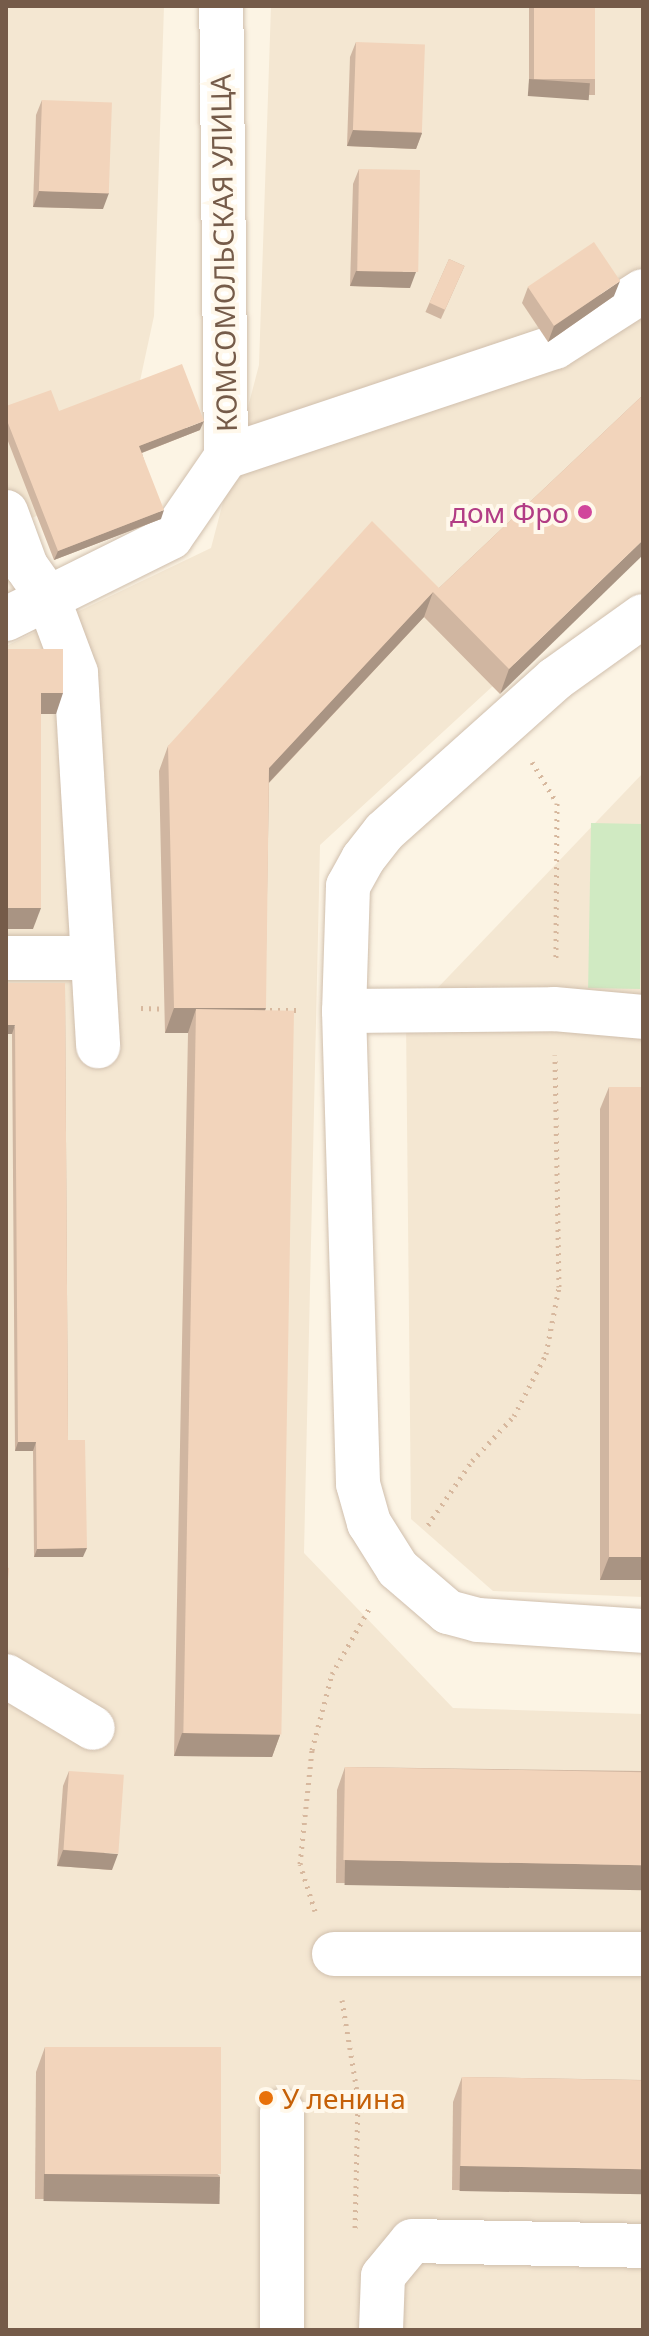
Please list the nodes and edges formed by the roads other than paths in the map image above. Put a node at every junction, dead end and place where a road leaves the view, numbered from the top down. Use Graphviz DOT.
graph roads {
  1 [pos="221,6"];
  2 [pos="643,291"];
  3 [pos="226,457"];
  4 [pos="6,512"];
  5 [pos="48,598"];
  6 [pos="643,616"];
  7 [pos="6,619"];
  8 [pos="6,958"];
  9 [pos="89,958"];
  10 [pos="344,1011"];
  11 [pos="643,1017"];
  12 [pos="98,1046"];
  13 [pos="643,1631"];
  14 [pos="6,1676"];
  15 [pos="93,1728"];
  16 [pos="334,1954"];
  17 [pos="643,1954"];
  18 [pos="282,2111"];
  19 [pos="643,2246"];
  20 [pos="282,2330"];
  21 [pos="381,2330"];
  1 -- 3 [label="lane, КОМСОМОЛЬСКАЯ УЛИЦА"];
  2 -- 3 [label="lane"];
  3 -- 5 [label="lane, КОМСОМОЛЬСКАЯ УЛИЦА"];
  4 -- 5 [label="lane"];
  5 -- 7 [label="lane, КОМСОМОЛЬСКАЯ УЛИЦА"];
  5 -- 9 [label="lane"];
  6 -- 10 [label="lane"];
  8 -- 9 [label="lane"];
  9 -- 12 [label="lane"];
  10 -- 11 [label="lane"];
  10 -- 13 [label="lane"];
  14 -- 15 [label="lane"];
  16 -- 17 [label="lane"];
  18 -- 20 [label="lane"];
  19 -- 21 [label="lane"];
}
